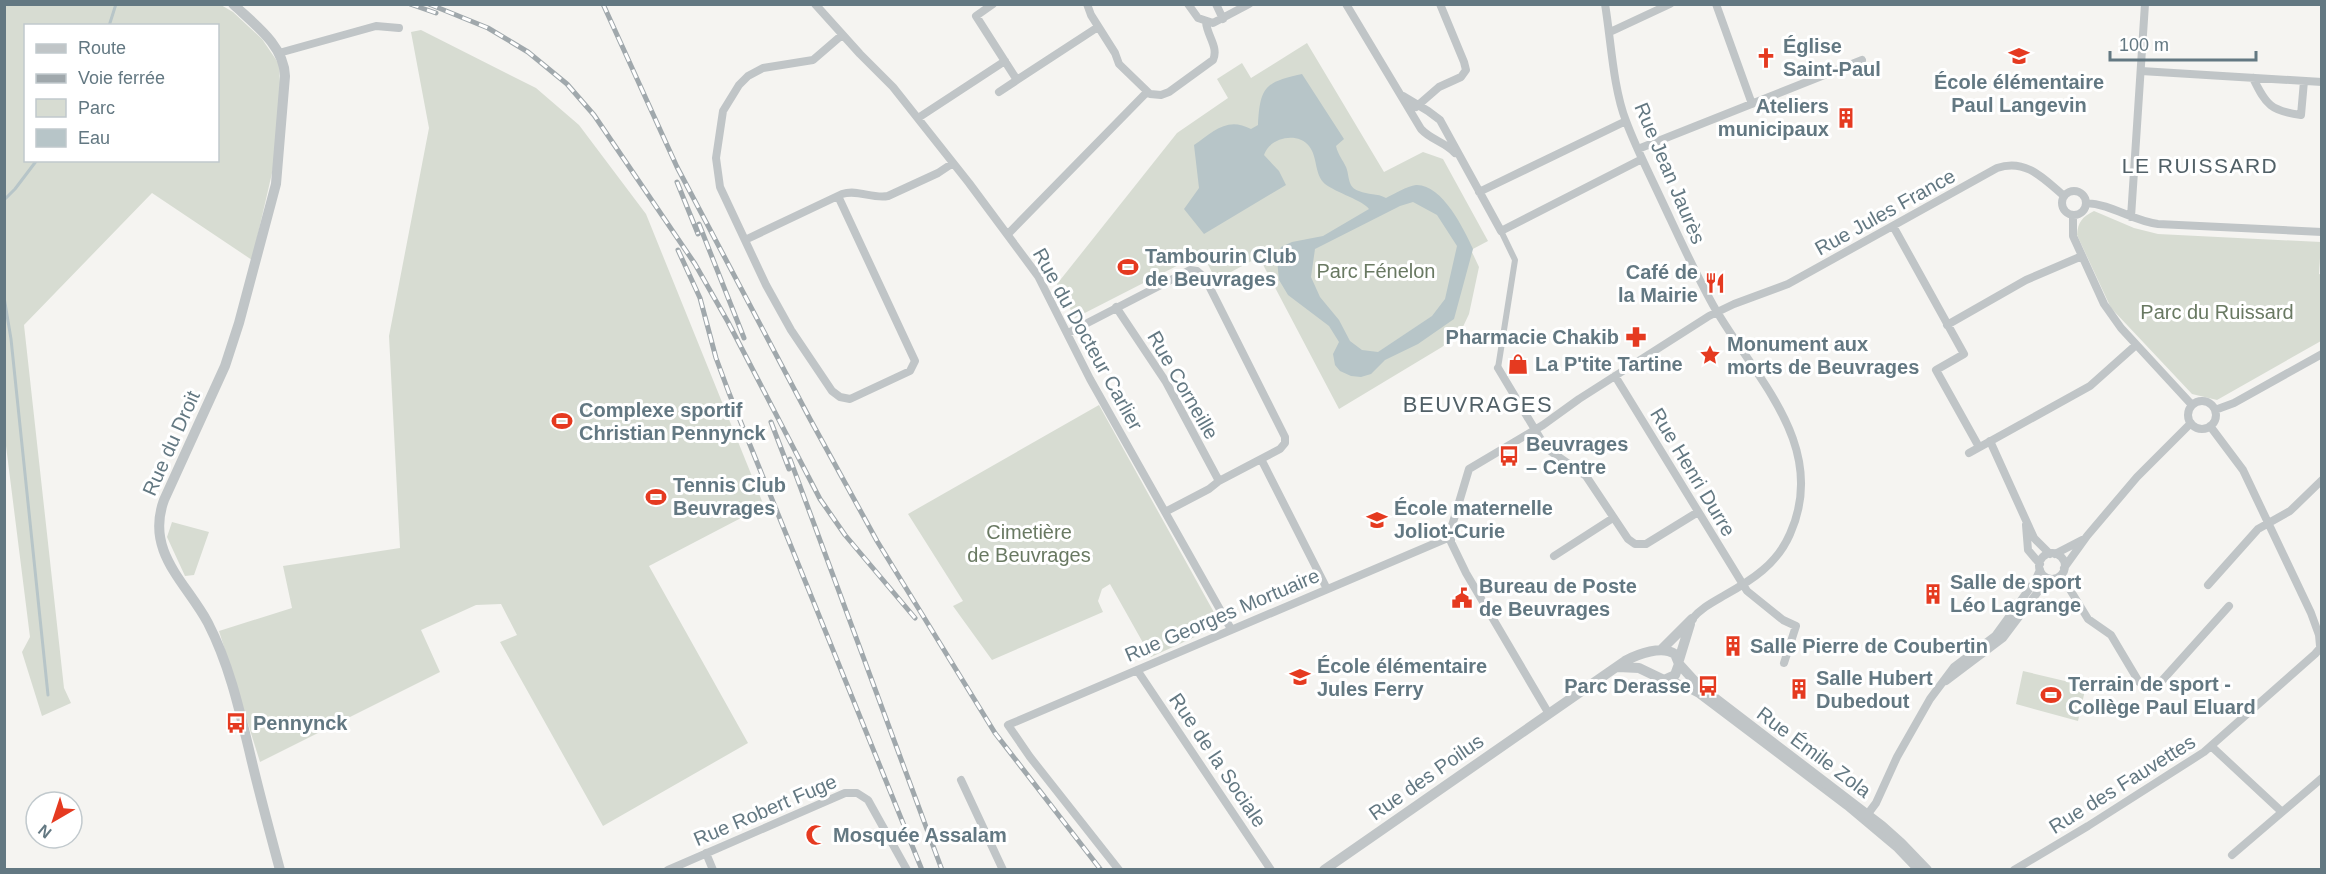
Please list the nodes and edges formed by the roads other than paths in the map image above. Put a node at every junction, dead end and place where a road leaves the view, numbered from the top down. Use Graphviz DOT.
graph roads {
  1 [pos="232,4"];
  2 [pos="815,4"];
  3 [pos="993,4"];
  4 [pos="1086,4"];
  5 [pos="1188,4"];
  6 [pos="1216,4"];
  7 [pos="1249,4"];
  8 [pos="1346,4"];
  9 [pos="1440,4"];
  10 [pos="1605,4"];
  11 [pos="1670,4"];
  12 [pos="1716,4"];
  13 [pos="2145,4"];
  14 [pos="1223,19"];
  15 [pos="1206,22"];
  16 [pos="1098,27"];
  17 [pos="399,28"];
  18 [pos="1610,32"];
  19 [pos="842,35"];
  20 [pos="279,53"];
  21 [pos="1862,60"];
  22 [pos="1005,61"];
  23 [pos="2141,71"];
  24 [pos="2253,78"];
  25 [pos="1017,80"];
  26 [pos="2304,81"];
  27 [pos="2322,82"];
  28 [pos="999,92"];
  29 [pos="1147,92"];
  30 [pos="1402,96"];
  31 [pos="1752,104"];
  32 [pos="1417,106"];
  33 [pos="1412,114"];
  34 [pos="918,118"];
  35 [pos="1626,121"];
  36 [pos="1638,149"];
  37 [pos="1460,158"];
  38 [pos="1642,159"];
  39 [pos="953,163"];
  40 [pos="1479,192"];
  41 [pos="838,196"];
  42 [pos="2064,196"];
  43 [pos="2086,203"];
  44 [pos="2073,215"];
  45 [pos="2131,217"];
  46 [pos="1893,226"];
  47 [pos="1501,231"];
  48 [pos="2322,232"];
  49 [pos="1008,234"];
  50 [pos="745,240"];
  51 [pos="2082,256"];
  52 [pos="1116,307"];
  53 [pos="1717,312"];
  54 [pos="1947,325"];
  55 [pos="1068,333"];
  56 [pos="2136,345"];
  57 [pos="2322,354"];
  58 [pos="1498,368"];
  59 [pos="1615,376"];
  60 [pos="2192,405"];
  61 [pos="2215,410"];
  62 [pos="2190,423"];
  63 [pos="2210,426"];
  64 [pos="1534,430"];
  65 [pos="1990,441"];
  66 [pos="1979,447"];
  67 [pos="1970,453"];
  68 [pos="1261,459"];
  69 [pos="2322,480"];
  70 [pos="1219,481"];
  71 [pos="1165,512"];
  72 [pos="1698,512"];
  73 [pos="1613,518"];
  74 [pos="2024,519"];
  75 [pos="2269,523"];
  76 [pos="2087,536"];
  77 [pos="1450,537"];
  78 [pos="2053,554"];
  79 [pos="1554,556"];
  80 [pos="2040,567"];
  81 [pos="2063,572"];
  82 [pos="2050,579"];
  83 [pos="1743,585"];
  84 [pos="2208,585"];
  85 [pos="1327,589"];
  86 [pos="2229,606"];
  87 [pos="1692,619"];
  88 [pos="1230,629"];
  89 [pos="2321,646"];
  90 [pos="1659,651"];
  91 [pos="1679,662"];
  92 [pos="1784,663"];
  93 [pos="1617,667"];
  94 [pos="1137,670"];
  95 [pos="1652,674"];
  96 [pos="1668,679"];
  97 [pos="1938,687"];
  98 [pos="1549,714"];
  99 [pos="1767,742"];
  100 [pos="2211,746"];
  101 [pos="2322,777"];
  102 [pos="961,780"];
  103 [pos="2282,812"];
  104 [pos="1866,818"];
  105 [pos="1899,845"];
  106 [pos="706,853"];
  107 [pos="2232,855"];
  108 [pos="280,870"];
  109 [pos="668,870"];
  110 [pos="713,870"];
  111 [pos="906,870"];
  112 [pos="1003,870"];
  113 [pos="1119,870"];
  114 [pos="1271,870"];
  115 [pos="1324,870"];
  116 [pos="1918,870"];
  117 [pos="1927,870"];
  118 [pos="2014,870"];
  1 -- 20 [label="street, Rue du Droit"];
  2 -- 19 [label="street, Rue du Docteur Carlier"];
  3 -- 22 [label="street"];
  4 -- 16 [label="street"];
  5 -- 15 [label="street"];
  6 -- 14 [label="street"];
  7 -- 14 [label="street"];
  8 -- 30 [label="street"];
  9 -- 32 [label="street"];
  10 -- 18 [label="street, Rue Jean Jaurès"];
  11 -- 18 [label="street"];
  12 -- 31 [label="street"];
  13 -- 23 [label="street"];
  14 -- 15 [label="street"];
  15 -- 29 [label="street"];
  16 -- 25 [label="street"];
  16 -- 29 [label="street"];
  17 -- 20 [label="street"];
  18 -- 35 [label="street, Rue Jean Jaurès"];
  19 -- 34 [label="street, Rue du Docteur Carlier"];
  19 -- 50 [label="street"];
  20 -- 108 [label="street, Rue du Droit"];
  21 -- 31 [label="street"];
  22 -- 25 [label="street"];
  22 -- 34 [label="street"];
  23 -- 24 [label="street"];
  23 -- 45 [label="street"];
  24 -- 26 [label="street"];
  24 -- 26 [label="street"];
  25 -- 28 [label="street"];
  26 -- 27 [label="street"];
  29 -- 49 [label="street"];
  30 -- 32 [label="street"];
  30 -- 33 [label="street"];
  31 -- 36 [label="street"];
  32 -- 33 [label="street"];
  32 -- 37 [label="street"];
  33 -- 37 [label="street"];
  34 -- 39 [label="street, Rue du Docteur Carlier"];
  35 -- 36 [label="street, Rue Jean Jaurès"];
  35 -- 40 [label="street"];
  36 -- 38 [label="street, Rue Jean Jaurès"];
  37 -- 40 [label="street"];
  38 -- 47 [label="street"];
  38 -- 53 [label="street, Rue Jean Jaurès"];
  39 -- 41 [label="street"];
  39 -- 49 [label="street, Rue du Docteur Carlier"];
  40 -- 47 [label="street"];
  41 -- 50 [label="street"];
  41 -- 50 [label="street"];
  42 -- 43 [label="street"];
  42 -- 44 [label="street"];
  42 -- 46 [label="street, Rue Jules France"];
  43 -- 44 [label="street"];
  43 -- 45 [label="street"];
  44 -- 51 [label="street"];
  45 -- 48 [label="street"];
  46 -- 53 [label="street, Rue Jules France"];
  46 -- 54 [label="street"];
  47 -- 58 [label="street"];
  49 -- 55 [label="street, Rue du Docteur Carlier"];
  51 -- 54 [label="street"];
  51 -- 56 [label="street"];
  52 -- 55 [label="street"];
  52 -- 68 [label="street"];
  52 -- 70 [label="street, Rue Corneille"];
  53 -- 59 [label="street, Rue Jules France"];
  53 -- 83 [label="street, Rue Jean Jaurès"];
  54 -- 66 [label="street"];
  55 -- 71 [label="street, Rue du Docteur Carlier"];
  56 -- 60 [label="street"];
  56 -- 65 [label="street"];
  57 -- 61 [label="street"];
  58 -- 64 [label="street"];
  59 -- 64 [label="street, Rue Jules France"];
  59 -- 72 [label="street, Rue Henri Durre"];
  60 -- 61 [label="street"];
  60 -- 62 [label="street"];
  61 -- 63 [label="street"];
  62 -- 63 [label="street"];
  62 -- 76 [label="street"];
  63 -- 75 [label="street"];
  64 -- 73 [label="street"];
  64 -- 77 [label="street, Rue Jules France"];
  65 -- 66 [label="street"];
  65 -- 74 [label="street"];
  66 -- 67 [label="street"];
  68 -- 70 [label="street"];
  68 -- 85 [label="street"];
  69 -- 75 [label="street"];
  70 -- 71 [label="street"];
  71 -- 88 [label="street, Rue du Docteur Carlier"];
  72 -- 73 [label="street"];
  72 -- 83 [label="street, Rue Henri Durre"];
  73 -- 79 [label="street"];
  74 -- 78 [label="street"];
  74 -- 80 [label="street"];
  75 -- 84 [label="street"];
  75 -- 89 [label="street"];
  76 -- 78 [label="street"];
  76 -- 81 [label="street"];
  77 -- 85 [label="street, Rue Georges Mortuaire"];
  77 -- 98 [label="street"];
  78 -- 80 [label="street"];
  78 -- 81 [label="street"];
  80 -- 82 [label="street"];
  80 -- 97 [label="street"];
  81 -- 82 [label="street"];
  81 -- 86 [label="street"];
  82 -- 97 [label="street"];
  83 -- 87 [label="street, Rue Jean Jaurès"];
  83 -- 92 [label="street, Rue Henri Durre"];
  85 -- 88 [label="street, Rue Georges Mortuaire"];
  87 -- 90 [label="street"];
  87 -- 91 [label="street"];
  88 -- 94 [label="street, Rue Georges Mortuaire"];
  89 -- 100 [label="street, Rue des Fauvettes"];
  90 -- 91 [label="street"];
  90 -- 93 [label="street, Rue des Poilus"];
  90 -- 95 [label="street"];
  91 -- 96 [label="street"];
  91 -- 99 [label="street, Rue Émile Zola"];
  93 -- 95 [label="street"];
  93 -- 98 [label="street, Rue des Poilus"];
  94 -- 113 [label="street, Rue Georges Mortuaire"];
  94 -- 114 [label="street, Rue de la Sociale"];
  95 -- 96 [label="street"];
  96 -- 99 [label="street, Rue Émile Zola"];
  97 -- 104 [label="street"];
  98 -- 115 [label="street, Rue des Poilus"];
  99 -- 104 [label="street, Rue Émile Zola"];
  100 -- 103 [label="street"];
  100 -- 118 [label="street, Rue des Fauvettes"];
  101 -- 103 [label="street"];
  102 -- 112 [label="street"];
  103 -- 107 [label="street"];
  104 -- 105 [label="street, Rue Émile Zola"];
  105 -- 116 [label="street, Rue Émile Zola"];
  105 -- 117 [label="street, Rue Émile Zola"];
  106 -- 109 [label="street, Rue Robert Fuge"];
  106 -- 110 [label="street"];
  106 -- 111 [label="street, Rue Robert Fuge"];
}
